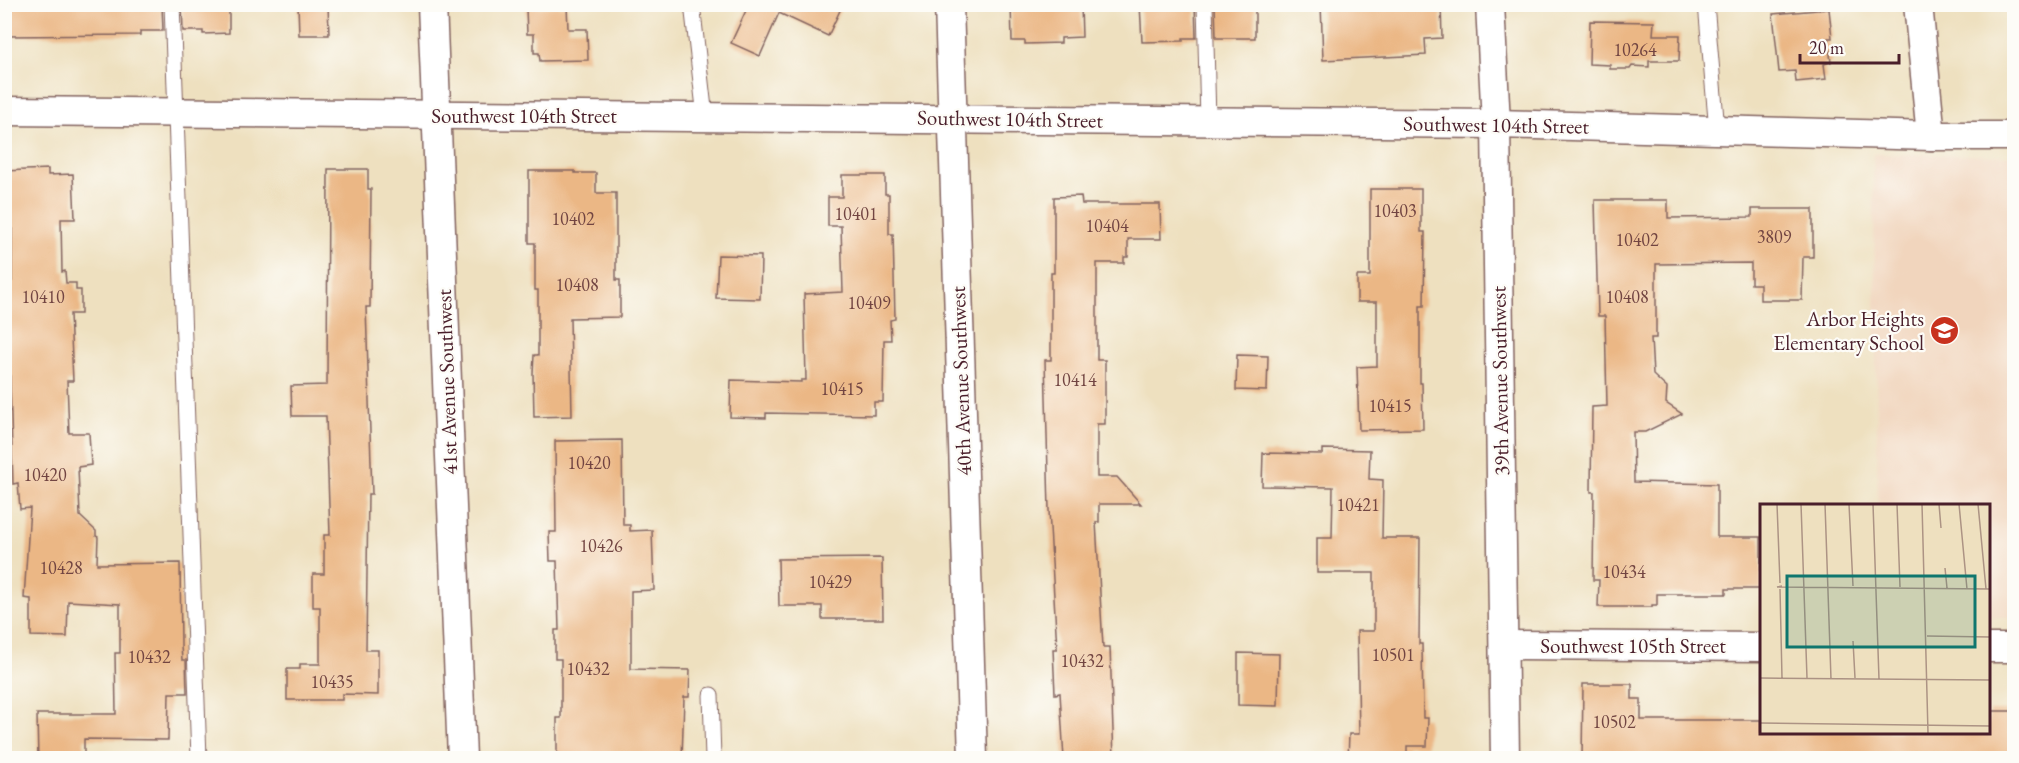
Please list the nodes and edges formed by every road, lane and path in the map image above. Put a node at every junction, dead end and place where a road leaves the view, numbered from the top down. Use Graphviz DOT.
graph roads {
  1 [pos="172,4"];
  2 [pos="432,4"];
  3 [pos="692,4"];
  4 [pos="949,4"];
  5 [pos="1205,4"];
  6 [pos="1490,4"];
  7 [pos="1706,4"];
  8 [pos="1918,4"];
  9 [pos="4,111"];
  10 [pos="177,112"];
  11 [pos="436,116"];
  12 [pos="705,117"];
  13 [pos="953,118"];
  14 [pos="1208,121"];
  15 [pos="1496,124"];
  16 [pos="1717,130"];
  17 [pos="1931,136"];
  18 [pos="2014,136"];
  19 [pos="1504,645"];
  20 [pos="1760,647"];
  21 [pos="1989,648"];
  22 [pos="2014,648"];
  23 [pos="711,695"];
  24 [pos="200,759"];
  25 [pos="462,759"];
  26 [pos="713,759"];
  27 [pos="973,759"];
  28 [pos="1505,759"];
  1 -- 10 [label="lane"];
  2 -- 11 [label="street, 41st Avenue Southwest"];
  3 -- 12 [label="lane"];
  4 -- 13 [label="street, 40th Avenue Southwest"];
  5 -- 14 [label="lane"];
  6 -- 15 [label="street, 39th Avenue Southwest"];
  7 -- 16 [label="lane"];
  8 -- 17 [label="street"];
  9 -- 10 [label="street, Southwest 104th Street"];
  10 -- 11 [label="street, Southwest 104th Street"];
  10 -- 24 [label="lane"];
  11 -- 12 [label="street, Southwest 104th Street"];
  11 -- 25 [label="street, 41st Avenue Southwest"];
  12 -- 13 [label="street, Southwest 104th Street"];
  13 -- 14 [label="street, Southwest 104th Street"];
  13 -- 27 [label="street, 40th Avenue Southwest"];
  14 -- 15 [label="street, Southwest 104th Street"];
  15 -- 16 [label="street, Southwest 104th Street"];
  15 -- 19 [label="street, 39th Avenue Southwest"];
  16 -- 17 [label="street, Southwest 104th Street"];
  17 -- 18 [label="street, Southwest 104th Street"];
  19 -- 20 [label="street, Southwest 105th Street"];
  19 -- 28 [label="street, 39th Avenue Southwest"];
  21 -- 22 [label="street"];
  23 -- 26 [label="lane"];
}
